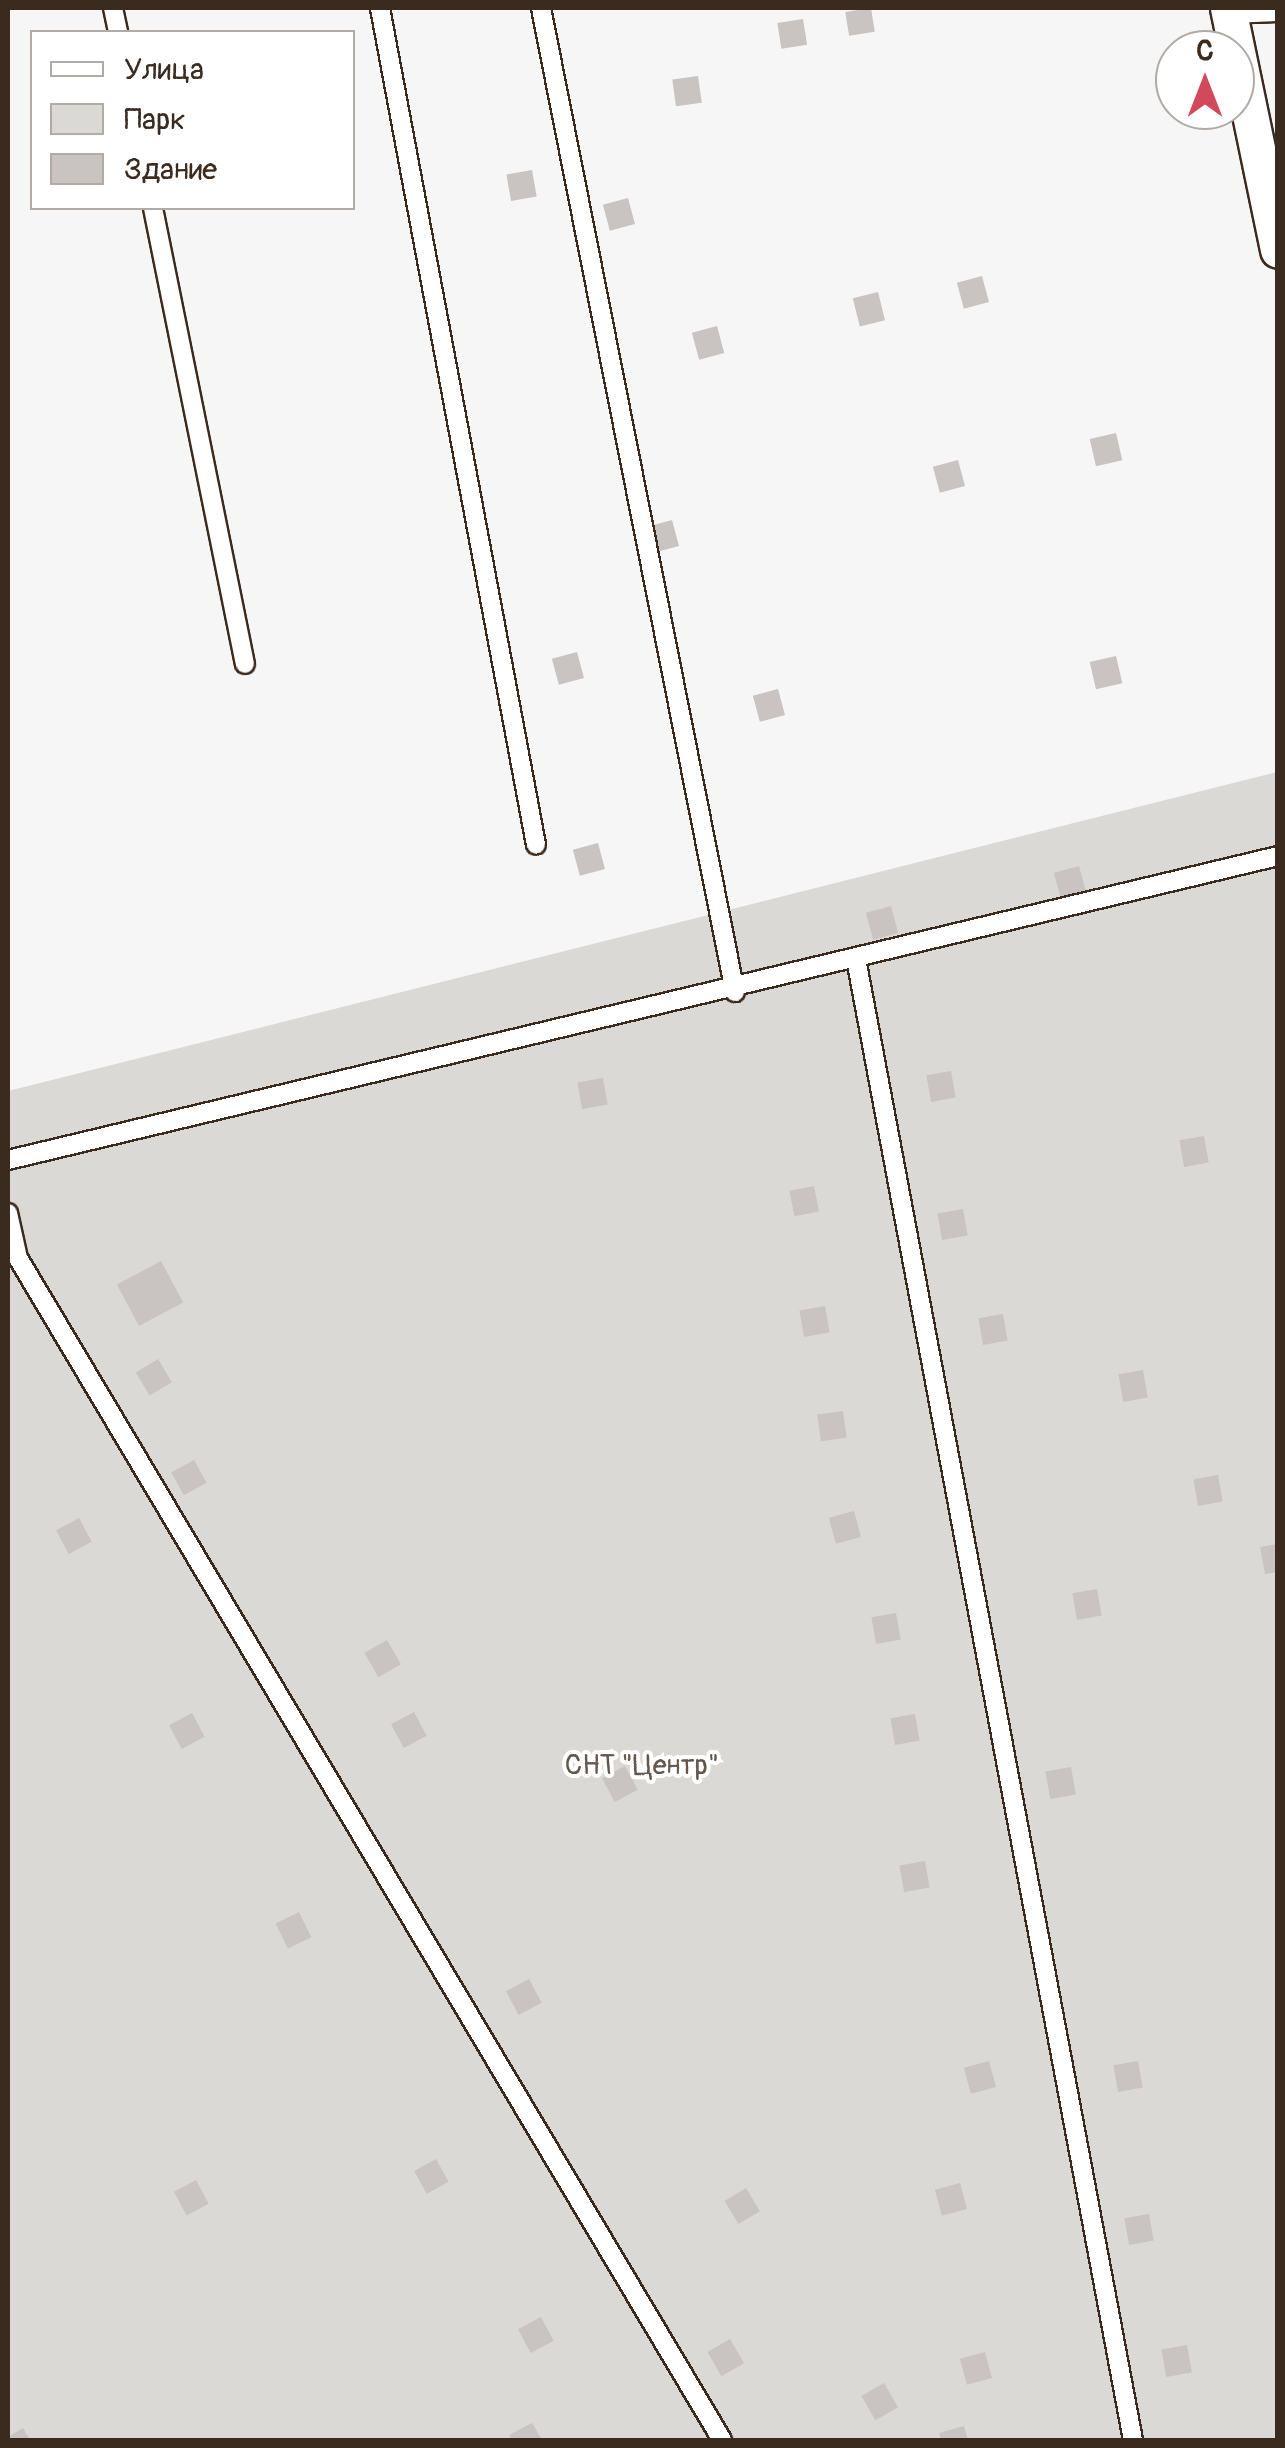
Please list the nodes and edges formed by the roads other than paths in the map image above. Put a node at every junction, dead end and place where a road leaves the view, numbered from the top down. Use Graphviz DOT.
graph roads {
  1 [pos="380,8"];
  2 [pos="542,8"];
  3 [pos="1228,11"];
  4 [pos="1278,12"];
  5 [pos="153,210"];
  6 [pos="1278,250"];
  7 [pos="245,664"];
  8 [pos="536,845"];
  9 [pos="1278,856"];
  10 [pos="857,964"];
  11 [pos="735,992"];
  12 [pos="8,1160"];
  13 [pos="8,1213"];
  14 [pos="722,2440"];
  15 [pos="1133,2440"];
  1 -- 8 [label="lane"];
  2 -- 11 [label="lane"];
  3 -- 4 [label="lane"];
  3 -- 6 [label="street"];
  5 -- 7 [label="lane"];
  9 -- 10 [label="lane"];
  10 -- 11 [label="lane"];
  10 -- 15 [label="lane"];
  11 -- 12 [label="lane"];
  13 -- 14 [label="lane"];
}
